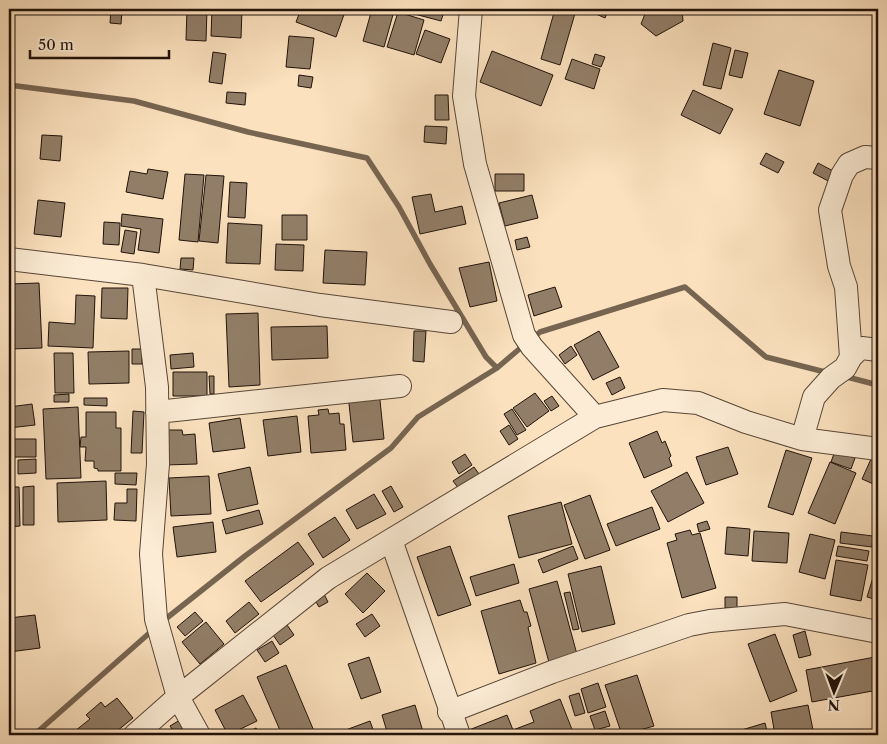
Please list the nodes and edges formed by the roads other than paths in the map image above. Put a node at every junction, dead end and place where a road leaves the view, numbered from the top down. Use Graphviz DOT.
graph roads {
  1 [pos="471,9"];
  2 [pos="878,158"];
  3 [pos="9,258"];
  4 [pos="143,275"];
  5 [pos="451,322"];
  6 [pos="878,350"];
  7 [pos="842,368"];
  8 [pos="400,386"];
  9 [pos="157,412"];
  10 [pos="595,417"];
  11 [pos="802,438"];
  12 [pos="878,449"];
  13 [pos="391,540"];
  14 [pos="878,632"];
  15 [pos="178,697"];
  16 [pos="449,712"];
  17 [pos="135,735"];
  18 [pos="199,735"];
  19 [pos="459,735"];
  1 -- 10 [label="street"];
  2 -- 7 [label="street"];
  3 -- 4 [label="street"];
  4 -- 5 [label="street"];
  4 -- 9 [label="street"];
  6 -- 7 [label="street"];
  7 -- 11 [label="street"];
  8 -- 9 [label="street"];
  9 -- 15 [label="street"];
  10 -- 11 [label="street"];
  10 -- 13 [label="street"];
  11 -- 12 [label="street"];
  13 -- 15 [label="street"];
  13 -- 16 [label="street"];
  14 -- 16 [label="street"];
  15 -- 17 [label="street"];
  15 -- 18 [label="street"];
  16 -- 19 [label="street"];
}
